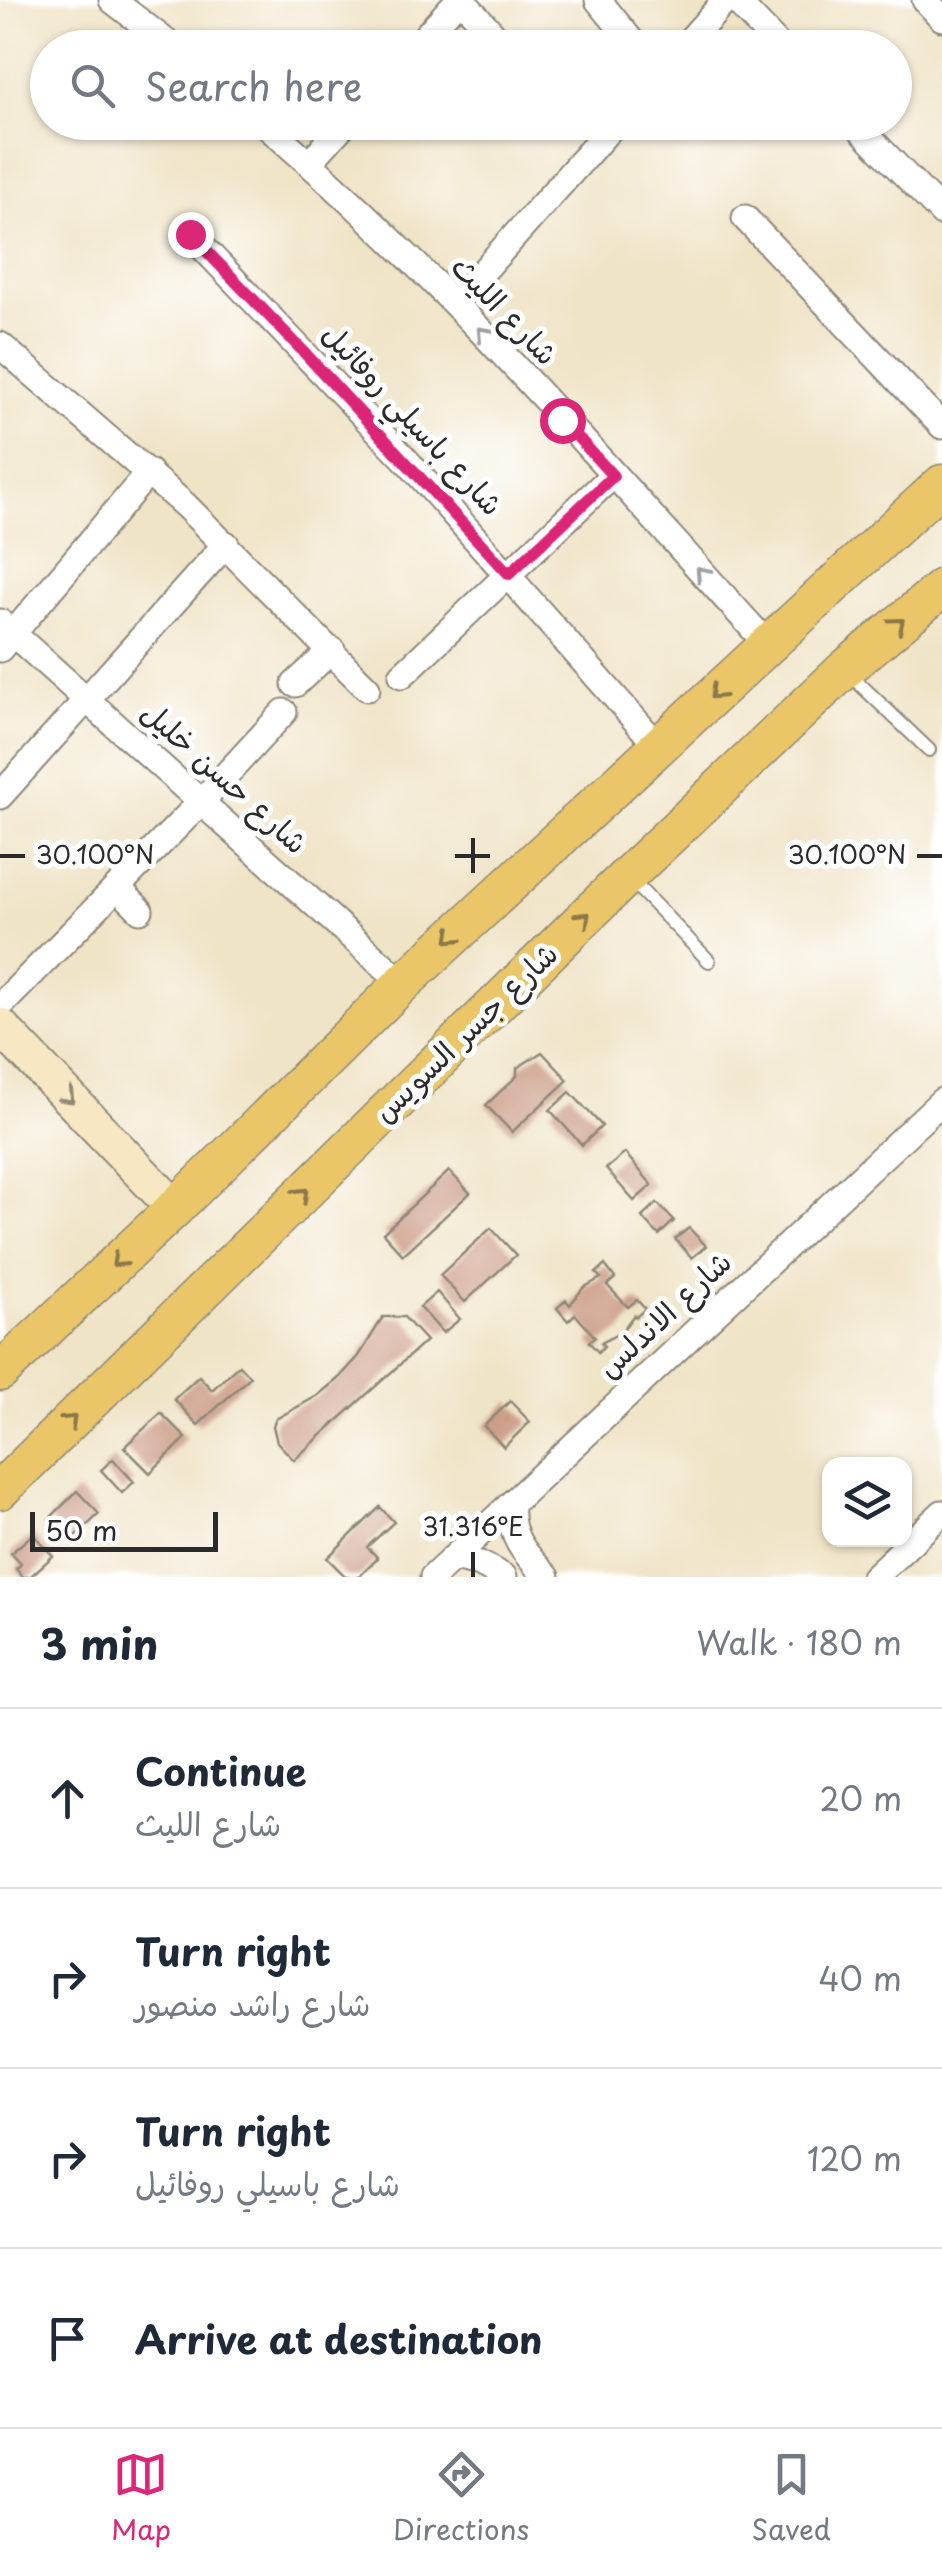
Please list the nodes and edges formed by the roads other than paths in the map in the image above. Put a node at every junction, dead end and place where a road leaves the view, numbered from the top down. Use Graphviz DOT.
graph roads {
  1 [pos="112,0"];
  2 [pos="460,0"];
  3 [pos="598,0"];
  4 [pos="726,0"];
  5 [pos="735,0"];
  6 [pos="926,0"];
  7 [pos="942,18"];
  8 [pos="151,30"];
  9 [pos="431,30"];
  10 [pos="489,30"];
  11 [pos="622,30"];
  12 [pos="699,30"];
  13 [pos="764,30"];
  14 [pos="283,140"];
  15 [pos="330,140"];
  16 [pos="600,140"];
  17 [pos="871,140"];
  18 [pos="310,163"];
  19 [pos="942,214"];
  20 [pos="745,218"];
  21 [pos="190,234"];
  22 [pos="455,304"];
  23 [pos="0,345"];
  24 [pos="942,426"];
  25 [pos="148,472"];
  26 [pos="613,476"];
  27 [pos="942,484"];
  28 [pos="226,544"];
  29 [pos="509,574"];
  30 [pos="942,588"];
  31 [pos="4,635"];
  32 [pos="768,646"];
  33 [pos="332,650"];
  34 [pos="844,670"];
  35 [pos="402,675"];
  36 [pos="295,684"];
  37 [pos="367,688"];
  38 [pos="87,698"];
  39 [pos="284,712"];
  40 [pos="658,746"];
  41 [pos="930,750"];
  42 [pos="0,796"];
  43 [pos="202,802"];
  44 [pos="627,876"];
  45 [pos="117,887"];
  46 [pos="140,910"];
  47 [pos="709,961"];
  48 [pos="403,983"];
  49 [pos="0,1006"];
  50 [pos="0,1026"];
  51 [pos="942,1100"];
  52 [pos="175,1208"];
  53 [pos="0,1372"];
  54 [pos="0,1490"];
  55 [pos="511,1504"];
  56 [pos="942,1513"];
  57 [pos="453,1558"];
  58 [pos="432,1577"];
  59 [pos="504,1577"];
  60 [pos="547,1577"];
  61 [pos="874,1577"];
  1 -- 8 [label="street"];
  2 -- 9 [label="street"];
  2 -- 10 [label="street"];
  3 -- 11 [label="street"];
  4 -- 12 [label="street"];
  5 -- 13 [label="street"];
  6 -- 7 [label="street"];
  14 -- 18 [label="street, شارع الليث"];
  15 -- 18 [label="street"];
  16 -- 22 [label="street"];
  17 -- 19 [label="street"];
  18 -- 22 [label="street, شارع الليث"];
  20 -- 24 [label="street"];
  21 -- 29 [label="street, شارع باسيلي روفائيل"];
  26 -- 22 [label="street, شارع الليث, one-way"];
  23 -- 25 [label="street"];
  25 -- 28 [label="street"];
  25 -- 31 [label="street"];
  26 -- 29 [label="street"];
  32 -- 26 [label="street, شارع الليث, one-way"];
  27 -- 32 [label="main road"];
  28 -- 33 [label="street"];
  28 -- 38 [label="street"];
  29 -- 35 [label="street"];
  29 -- 40 [label="street, شارع باسيلي روفائيل"];
  34 -- 30 [label="main road, شارع جسر السويس, one-way"];
  31 -- 38 [label="street, شارع حسن خليل"];
  32 -- 40 [label="main road, one-way"];
  33 -- 36 [label="street"];
  33 -- 37 [label="street"];
  34 -- 41 [label="lane"];
  34 -- 44 [label="main road, شارع جسر السويس"];
  38 -- 42 [label="street"];
  38 -- 43 [label="street, شارع حسن خليل"];
  39 -- 43 [label="street"];
  40 -- 48 [label="main road, one-way"];
  43 -- 45 [label="street"];
  43 -- 48 [label="street, شارع حسن خليل"];
  44 -- 47 [label="lane"];
  54 -- 44 [label="main road, شارع جسر السويس, one-way"];
  45 -- 46 [label="street"];
  45 -- 49 [label="street"];
  48 -- 52 [label="main road"];
  50 -- 52 [label="main road, one-way"];
  51 -- 55 [label="street, شارع الاندلس"];
  52 -- 53 [label="main road, one-way"];
  55 -- 57 [label="street, شارع الاندلس"];
  55 -- 60 [label="street"];
  56 -- 61 [label="street"];
  57 -- 58 [label="street, شارع الاندلس"];
  57 -- 59 [label="street"];
}
